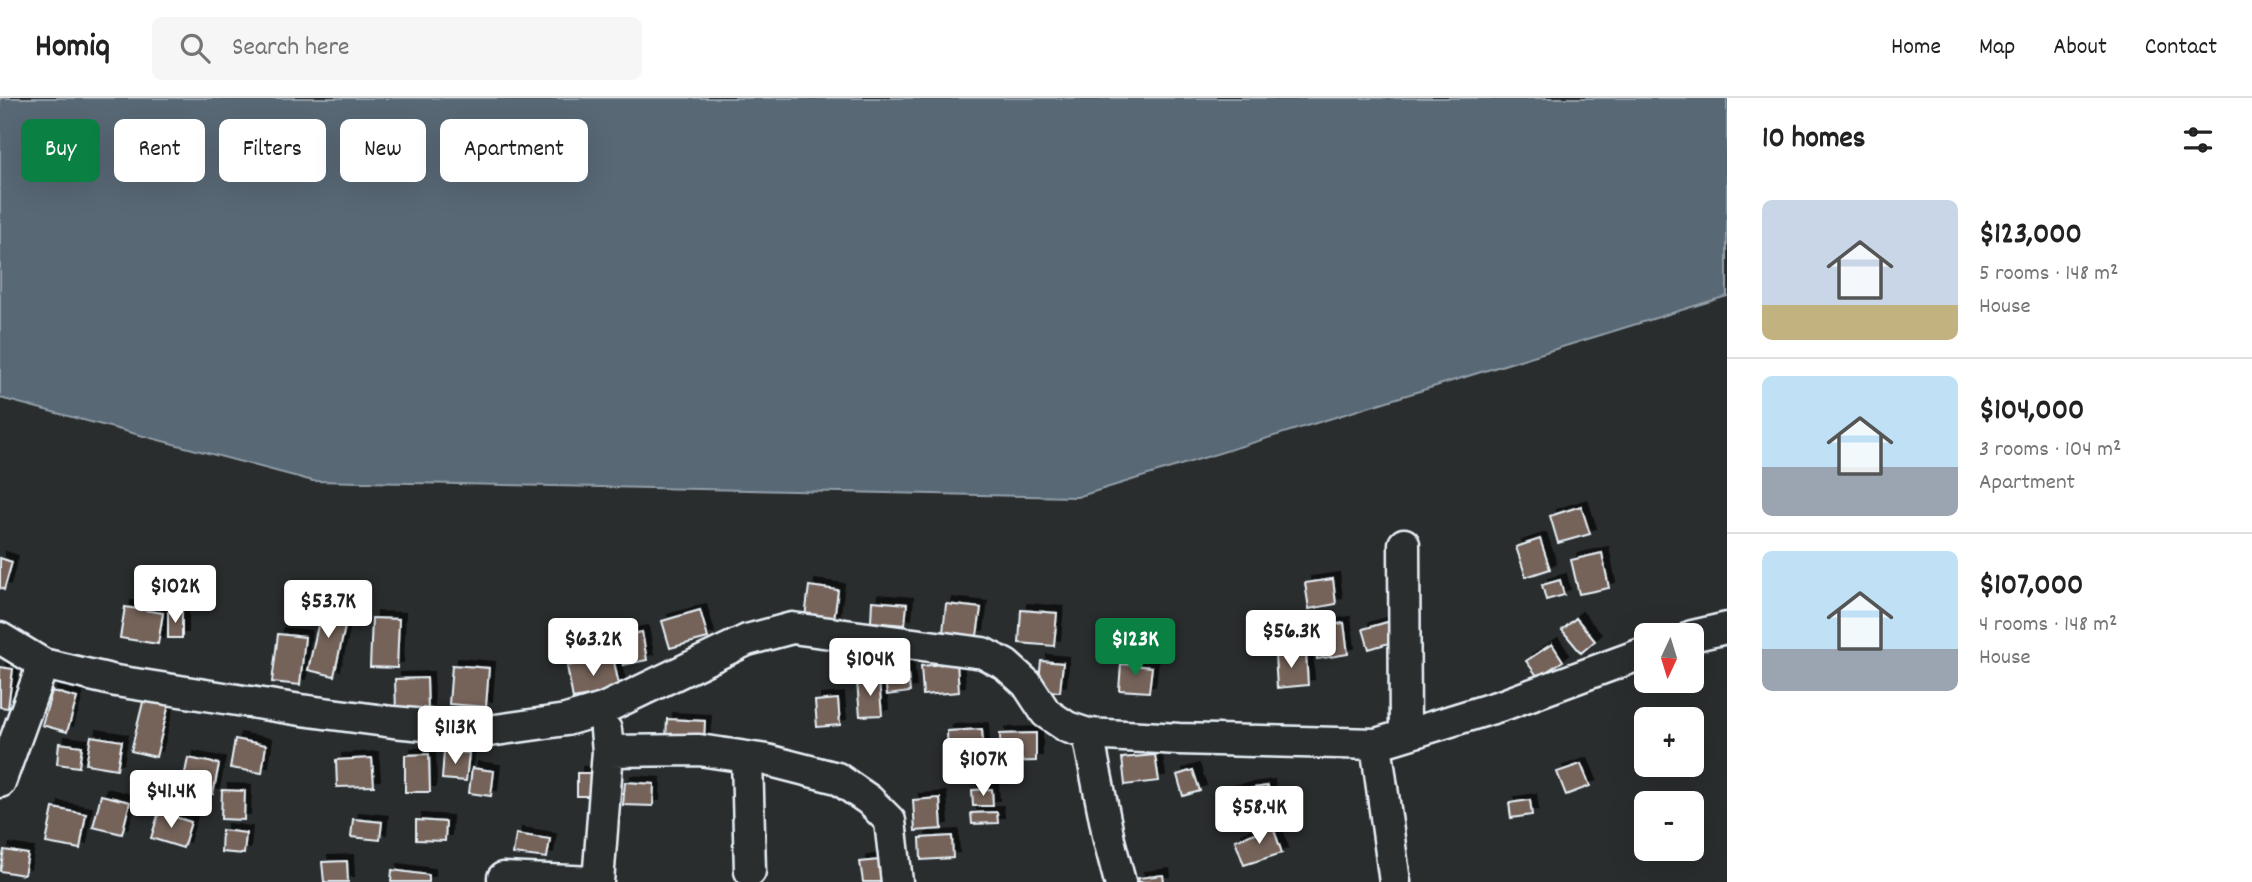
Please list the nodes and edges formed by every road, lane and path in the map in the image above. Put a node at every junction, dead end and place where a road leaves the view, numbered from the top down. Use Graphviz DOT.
graph roads {
  1 [pos="1404,544"];
  2 [pos="1727,628"];
  3 [pos="1704,633"];
  4 [pos="0,638"];
  5 [pos="1634,657"];
  6 [pos="43,664"];
  7 [pos="603,709"];
  8 [pos="1088,734"];
  9 [pos="1405,734"];
  10 [pos="1376,744"];
  11 [pos="608,751"];
  12 [pos="747,757"];
  13 [pos="0,782"];
  14 [pos="750,871"];
  15 [pos="503,878"];
  16 [pos="596,882"];
  17 [pos="897,882"];
  18 [pos="1120,882"];
  19 [pos="1395,882"];
  1 -- 9 [label="street"];
  2 -- 3 [label="street"];
  4 -- 6 [label="street"];
  5 -- 9 [label="street"];
  6 -- 7 [label="street"];
  6 -- 13 [label="street"];
  7 -- 8 [label="street"];
  7 -- 11 [label="street"];
  8 -- 10 [label="street"];
  8 -- 18 [label="street"];
  9 -- 10 [label="street"];
  10 -- 19 [label="street"];
  11 -- 12 [label="street"];
  11 -- 16 [label="street"];
  12 -- 14 [label="street"];
  12 -- 17 [label="street"];
  15 -- 16 [label="street"];
}
